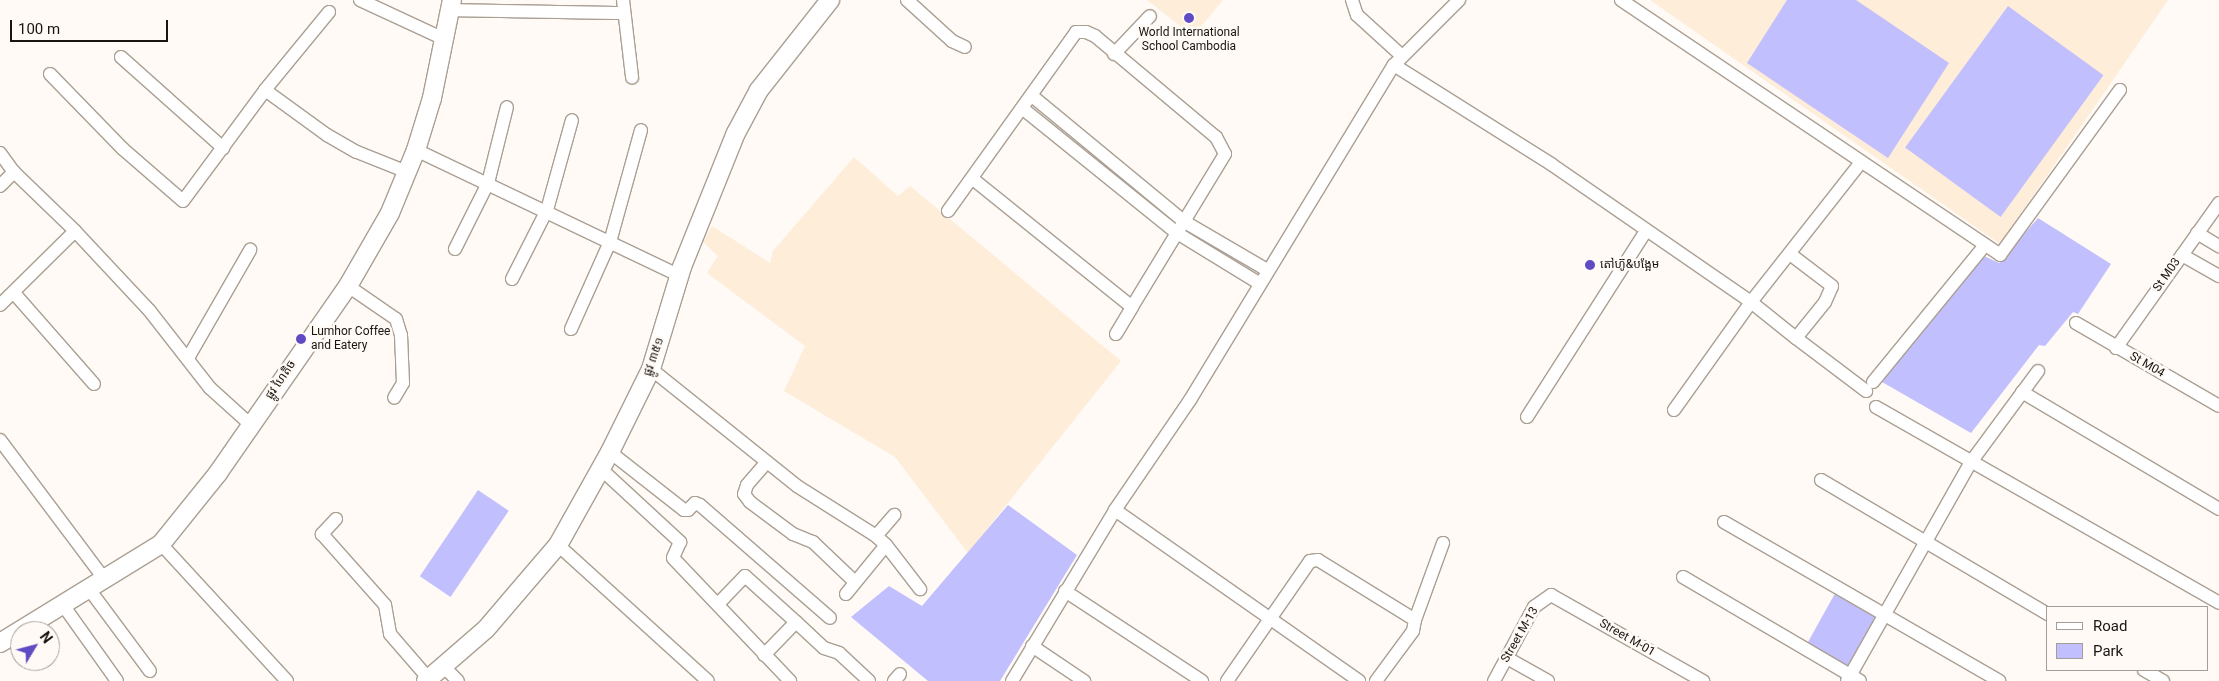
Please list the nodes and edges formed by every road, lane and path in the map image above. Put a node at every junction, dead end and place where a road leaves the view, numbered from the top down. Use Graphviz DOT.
graph roads {
  1 [pos="360,0"];
  2 [pos="623,0"];
  3 [pos="830,0"];
  4 [pos="907,0"];
  5 [pos="1352,0"];
  6 [pos="1459,0"];
  7 [pos="1621,0"];
  8 [pos="451,5"];
  9 [pos="329,12"];
  10 [pos="624,13"];
  11 [pos="1150,16"];
  12 [pos="444,40"];
  13 [pos="965,47"];
  14 [pos="1114,54"];
  15 [pos="121,57"];
  16 [pos="1397,60"];
  17 [pos="50,74"];
  18 [pos="632,77"];
  19 [pos="265,90"];
  20 [pos="2120,90"];
  21 [pos="1032,96"];
  22 [pos="507,107"];
  23 [pos="1022,108"];
  24 [pos="572,120"];
  25 [pos="641,130"];
  26 [pos="223,148"];
  27 [pos="416,150"];
  28 [pos="0,153"];
  29 [pos="1861,162"];
  30 [pos="14,172"];
  31 [pos="407,172"];
  32 [pos="972,179"];
  33 [pos="488,183"];
  34 [pos="0,186"];
  35 [pos="2219,203"];
  36 [pos="547,210"];
  37 [pos="948,211"];
  38 [pos="1186,222"];
  39 [pos="1646,230"];
  40 [pos="75,231"];
  41 [pos="2197,233"];
  42 [pos="1177,234"];
  43 [pos="610,242"];
  44 [pos="1985,245"];
  45 [pos="2219,246"];
  46 [pos="455,249"];
  47 [pos="250,250"];
  48 [pos="1790,254"];
  49 [pos="2182,255"];
  50 [pos="1267,270"];
  51 [pos="681,272"];
  52 [pos="2219,276"];
  53 [pos="512,279"];
  54 [pos="1259,283"];
  55 [pos="348,286"];
  56 [pos="14,293"];
  57 [pos="1751,302"];
  58 [pos="0,305"];
  59 [pos="1132,307"];
  60 [pos="2076,323"];
  61 [pos="571,329"];
  62 [pos="1116,334"];
  63 [pos="1796,338"];
  64 [pos="2116,348"];
  65 [pos="188,358"];
  66 [pos="651,369"];
  67 [pos="2038,371"];
  68 [pos="94,384"];
  69 [pos="2022,392"];
  70 [pos="394,398"];
  71 [pos="2219,406"];
  72 [pos="1876,407"];
  73 [pos="1674,410"];
  74 [pos="1528,417"];
  75 [pos="251,425"];
  76 [pos="0,440"];
  77 [pos="610,452"];
  78 [pos="1971,462"];
  79 [pos="766,463"];
  80 [pos="601,469"];
  81 [pos="1820,480"];
  82 [pos="2219,509"];
  83 [pos="1115,510"];
  84 [pos="894,515"];
  85 [pos="336,519"];
  86 [pos="1724,522"];
  87 [pos="876,536"];
  88 [pos="1925,542"];
  89 [pos="161,544"];
  90 [pos="1443,544"];
  91 [pos="558,545"];
  92 [pos="886,545"];
  93 [pos="1683,577"];
  94 [pos="105,580"];
  95 [pos="854,581"];
  96 [pos="89,589"];
  97 [pos="920,589"];
  98 [pos="1065,591"];
  99 [pos="846,594"];
  100 [pos="1551,595"];
  101 [pos="2219,603"];
  102 [pos="718,604"];
  103 [pos="63,606"];
  104 [pos="2046,613"];
  105 [pos="1884,614"];
  106 [pos="830,618"];
  107 [pos="1415,620"];
  108 [pos="1271,621"];
  109 [pos="796,622"];
  110 [pos="0,643"];
  111 [pos="1032,646"];
  112 [pos="764,654"];
  113 [pos="1507,658"];
  114 [pos="445,668"];
  115 [pos="150,671"];
  116 [pos="2146,671"];
  117 [pos="1853,679"];
  118 [pos="427,680"];
  119 [pos="117,681"];
  120 [pos="287,681"];
  121 [pos="458,681"];
  122 [pos="708,681"];
  123 [pos="790,681"];
  124 [pos="869,681"];
  125 [pos="1012,681"];
  126 [pos="1084,681"];
  127 [pos="1202,681"];
  128 [pos="1227,681"];
  129 [pos="1359,681"];
  130 [pos="1376,681"];
  131 [pos="1494,681"];
  132 [pos="1548,681"];
  133 [pos="1703,681"];
  134 [pos="1999,681"];
  135 [pos="2163,681"];
  1 -- 12 [label="street"];
  2 -- 10 [label="street"];
  3 -- 51 [label="street, ផ្លូវ ៣៥១"];
  4 -- 13 [label="street"];
  5 -- 16 [label="street"];
  6 -- 16 [label="street"];
  7 -- 29 [label="street"];
  8 -- 10 [label="street"];
  8 -- 12 [label="street, ផ្លូវ ហៃតិច"];
  9 -- 19 [label="street"];
  10 -- 18 [label="street"];
  11 -- 14 [label="street"];
  12 -- 27 [label="street, ផ្លូវ ហៃតិច"];
  14 -- 21 [label="street"];
  14 -- 38 [label="street"];
  15 -- 26 [label="street"];
  16 -- 39 [label="street"];
  16 -- 50 [label="street"];
  17 -- 26 [label="street"];
  19 -- 26 [label="street"];
  19 -- 31 [label="street"];
  20 -- 44 [label="street"];
  21 -- 23 [label="street"];
  21 -- 38 [label="street"];
  22 -- 33 [label="street"];
  23 -- 32 [label="street"];
  23 -- 42 [label="street"];
  24 -- 36 [label="street"];
  25 -- 43 [label="street"];
  27 -- 31 [label="street, ផ្លូវ ហៃតិច"];
  27 -- 33 [label="street"];
  28 -- 30 [label="street"];
  29 -- 44 [label="street"];
  29 -- 48 [label="street"];
  30 -- 34 [label="street"];
  30 -- 40 [label="street"];
  31 -- 55 [label="street, ផ្លូវ ហៃតិច"];
  32 -- 37 [label="street"];
  32 -- 59 [label="street"];
  33 -- 36 [label="street"];
  33 -- 46 [label="street"];
  35 -- 41 [label="street, St M03"];
  36 -- 43 [label="street"];
  36 -- 53 [label="street"];
  38 -- 42 [label="street"];
  38 -- 50 [label="street"];
  39 -- 57 [label="street"];
  39 -- 74 [label="street"];
  40 -- 56 [label="street"];
  40 -- 65 [label="street"];
  41 -- 45 [label="street"];
  41 -- 49 [label="street, St M03"];
  42 -- 54 [label="street"];
  42 -- 59 [label="street"];
  43 -- 51 [label="street"];
  43 -- 61 [label="street"];
  44 -- 63 [label="street"];
  47 -- 65 [label="street"];
  48 -- 57 [label="street"];
  48 -- 63 [label="street"];
  49 -- 52 [label="street"];
  49 -- 64 [label="street, St M03"];
  50 -- 54 [label="street"];
  51 -- 66 [label="street, ផ្លូវ ៣៥១"];
  54 -- 83 [label="street"];
  55 -- 70 [label="street"];
  55 -- 75 [label="street, ផ្លូវ ហៃតិច"];
  56 -- 58 [label="street"];
  56 -- 68 [label="street"];
  57 -- 63 [label="street"];
  57 -- 73 [label="street"];
  59 -- 62 [label="street"];
  60 -- 64 [label="street, St M04"];
  64 -- 71 [label="street, St M04"];
  65 -- 75 [label="street"];
  66 -- 77 [label="street, ផ្លូវ ៣៥១"];
  66 -- 79 [label="street"];
  67 -- 69 [label="street"];
  69 -- 78 [label="street"];
  69 -- 82 [label="street"];
  72 -- 78 [label="street"];
  75 -- 89 [label="street, ផ្លូវ ហៃតិច"];
  76 -- 94 [label="street"];
  77 -- 80 [label="street, ផ្លូវ ៣៥១"];
  77 -- 106 [label="street"];
  78 -- 88 [label="street"];
  78 -- 101 [label="street"];
  79 -- 87 [label="street"];
  79 -- 95 [label="street"];
  80 -- 91 [label="street, ផ្លូវ ៣៥១"];
  80 -- 102 [label="street"];
  81 -- 88 [label="street"];
  83 -- 98 [label="street"];
  83 -- 108 [label="street"];
  84 -- 87 [label="street"];
  85 -- 118 [label="street"];
  86 -- 105 [label="street"];
  87 -- 92 [label="street"];
  88 -- 104 [label="street"];
  88 -- 105 [label="street"];
  89 -- 94 [label="street, ផ្លូវ ហៃតិច"];
  89 -- 120 [label="street"];
  90 -- 107 [label="street"];
  91 -- 114 [label="street, ផ្លូវ ៣៥១"];
  91 -- 122 [label="street"];
  92 -- 95 [label="street"];
  92 -- 97 [label="street"];
  93 -- 117 [label="street"];
  94 -- 96 [label="street, ផ្លូវ ហៃតិច"];
  95 -- 99 [label="street"];
  96 -- 103 [label="street, ផ្លូវ ហៃតិច"];
  96 -- 115 [label="street"];
  98 -- 111 [label="street"];
  98 -- 127 [label="street"];
  100 -- 113 [label="street, Street M-13"];
  100 -- 133 [label="street, Street M-01"];
  102 -- 109 [label="street"];
  102 -- 112 [label="street"];
  103 -- 110 [label="street, ផ្លូវ ហៃតិច"];
  103 -- 119 [label="street"];
  105 -- 117 [label="street"];
  105 -- 134 [label="street"];
  107 -- 108 [label="street"];
  107 -- 130 [label="street"];
  108 -- 128 [label="street"];
  108 -- 129 [label="street"];
  109 -- 112 [label="street"];
  109 -- 124 [label="street"];
  111 -- 125 [label="street"];
  111 -- 126 [label="street"];
  112 -- 123 [label="street"];
  113 -- 131 [label="street, Street M-13"];
  113 -- 132 [label="street"];
  114 -- 118 [label="street, ផ្លូវ ៣៥១"];
  114 -- 121 [label="street"];
  116 -- 135 [label="street"];
}
